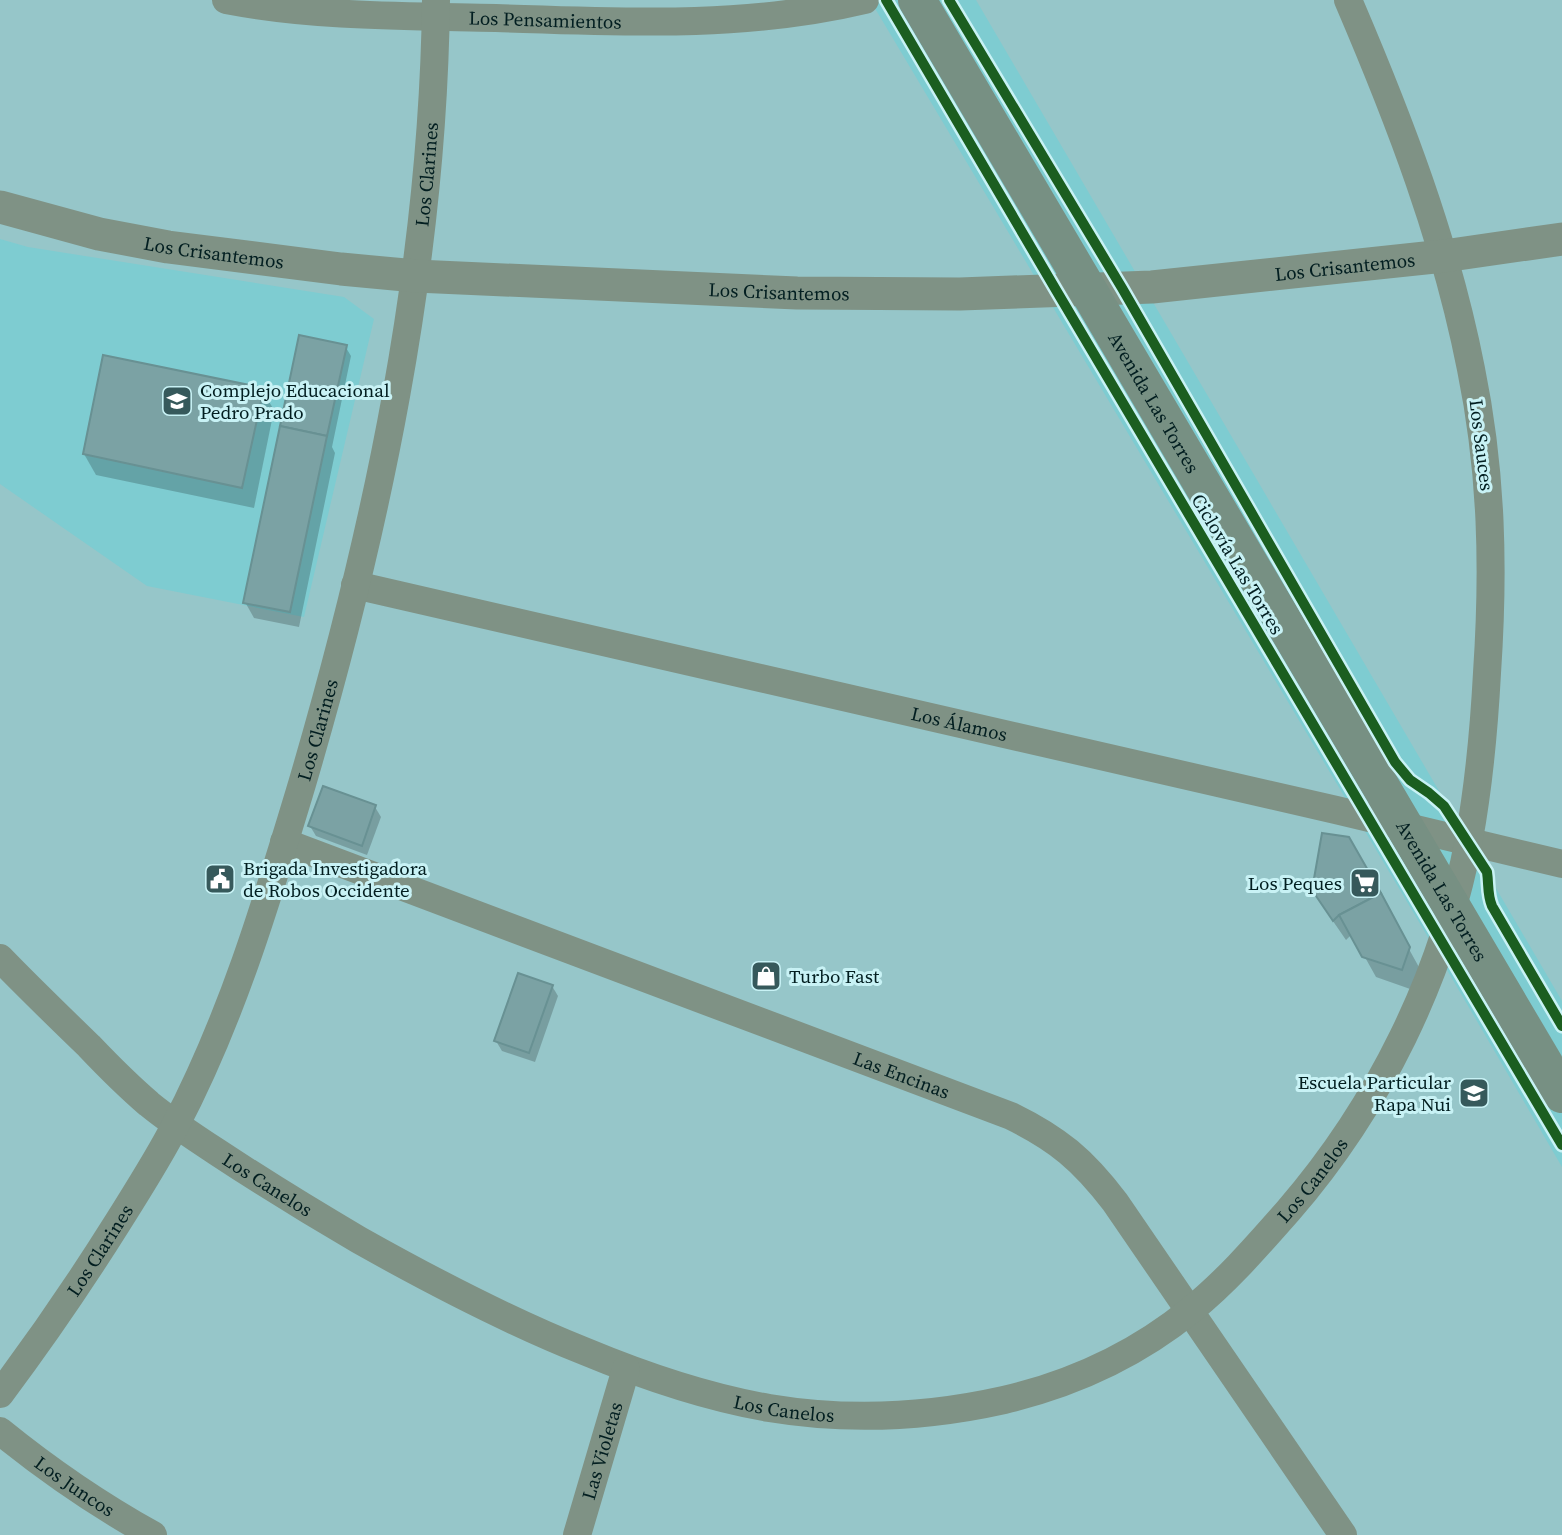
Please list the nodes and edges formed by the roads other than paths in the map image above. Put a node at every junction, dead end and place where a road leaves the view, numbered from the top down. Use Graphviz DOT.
graph roads {
  1 [pos="226,0"];
  2 [pos="865,0"];
  3 [pos="917,0"];
  4 [pos="1348,0"];
  5 [pos="436,8"];
  6 [pos="0,207"];
  7 [pos="1562,239"];
  8 [pos="1444,256"];
  9 [pos="416,275"];
  10 [pos="1087,289"];
  11 [pos="355,585"];
  12 [pos="1404,825"];
  13 [pos="284,842"];
  14 [pos="1469,842"];
  15 [pos="1562,864"];
  16 [pos="1452,907"];
  17 [pos="0,958"];
  18 [pos="1562,1094"];
  19 [pos="176,1125"];
  20 [pos="1189,1311"];
  21 [pos="626,1369"];
  22 [pos="0,1394"];
  23 [pos="0,1431"];
  24 [pos="153,1535"];
  25 [pos="577,1535"];
  26 [pos="1343,1535"];
  1 -- 5 [label="street, Los Pensamientos"];
  2 -- 5 [label="street, Los Pensamientos"];
  3 -- 10 [label="main road, Avenida Las Torres"];
  4 -- 8 [label="street, Los Sauces"];
  5 -- 9 [label="street, Los Clarines"];
  6 -- 9 [label="street, Los Crisantemos"];
  7 -- 8 [label="street, Los Crisantemos"];
  8 -- 10 [label="street, Los Crisantemos"];
  8 -- 14 [label="street, Los Sauces"];
  9 -- 10 [label="street, Los Crisantemos"];
  9 -- 11 [label="street, Los Clarines"];
  10 -- 12 [label="main road, Avenida Las Torres"];
  11 -- 12 [label="street, Los Álamos"];
  11 -- 13 [label="street, Los Clarines"];
  12 -- 14 [label="street, Los Álamos"];
  12 -- 16 [label="main road, Avenida Las Torres"];
  13 -- 19 [label="street, Los Clarines"];
  13 -- 20 [label="street, Las Encinas"];
  14 -- 15 [label="street, Los Álamos"];
  14 -- 16 [label="street, Los Sauces"];
  16 -- 18 [label="main road, Avenida Las Torres"];
  16 -- 20 [label="street, Los Canelos"];
  17 -- 19 [label="street, Los Canelos"];
  19 -- 21 [label="street, Los Canelos"];
  19 -- 22 [label="street, Los Clarines"];
  20 -- 21 [label="street, Los Canelos"];
  20 -- 26 [label="street, Las Encinas"];
  21 -- 25 [label="street, Las Violetas"];
  23 -- 24 [label="street, Los Juncos"];
}
